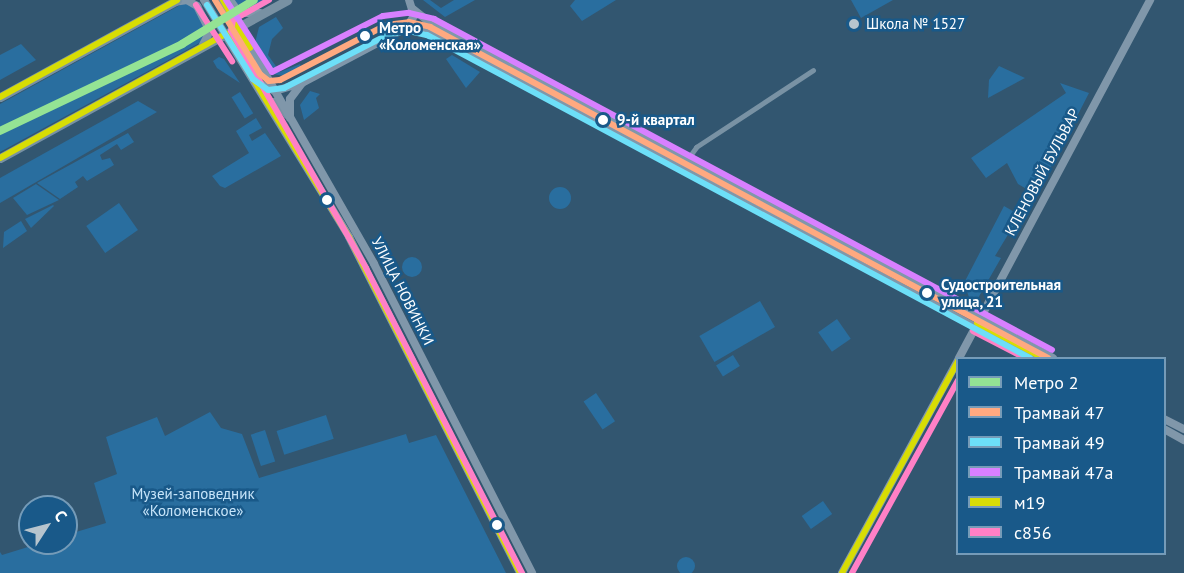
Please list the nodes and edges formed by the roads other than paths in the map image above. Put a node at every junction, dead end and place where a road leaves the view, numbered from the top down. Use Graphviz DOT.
graph roads {
  1 [pos="204,0"];
  2 [pos="223,0"];
  3 [pos="230,0"];
  4 [pos="287,0"];
  5 [pos="409,0"];
  6 [pos="1150,0"];
  7 [pos="174,1"];
  8 [pos="413,9"];
  9 [pos="269,10"];
  10 [pos="239,27"];
  11 [pos="406,28"];
  12 [pos="226,34"];
  13 [pos="198,50"];
  14 [pos="813,70"];
  15 [pos="255,81"];
  16 [pos="302,83"];
  17 [pos="275,91"];
  18 [pos="0,97"];
  19 [pos="267,100"];
  20 [pos="291,123"];
  21 [pos="0,158"];
  22 [pos="686,160"];
  23 [pos="681,168"];
  24 [pos="395,305"];
  25 [pos="387,309"];
  26 [pos="979,319"];
  27 [pos="975,327"];
  28 [pos="959,357"];
  29 [pos="1031,357"];
  30 [pos="1051,357"];
  31 [pos="956,363"];
  32 [pos="1166,420"];
  33 [pos="1184,429"];
  34 [pos="1166,430"];
  35 [pos="1184,440"];
  36 [pos="520,573"];
  37 [pos="532,573"];
  38 [pos="842,573"];
  1 -- 12 [label="street, УЛИЦА НОВИНКИ"];
  2 -- 10 [label="street, УЛИЦА НОВИНКИ"];
  3 -- 9 [label="street"];
  4 -- 9 [label="main road"];
  5 -- 8 [label="street"];
  6 -- 26 [label="street, КЛЕНОВЫЙ БУЛЬВАР"];
  7 -- 13 [label="street"];
  7 -- 18 [label="main road"];
  8 -- 11 [label="street"];
  8 -- 22 [label="street"];
  9 -- 10 [label="main road"];
  10 -- 12 [label="main road"];
  10 -- 17 [label="street, УЛИЦА НОВИНКИ"];
  11 -- 16 [label="street"];
  11 -- 23 [label="street"];
  12 -- 13 [label="main road"];
  12 -- 15 [label="street, УЛИЦА НОВИНКИ"];
  13 -- 21 [label="main road"];
  14 -- 22 [label="street"];
  15 -- 17 [label="street"];
  15 -- 19 [label="street, УЛИЦА НОВИНКИ"];
  16 -- 17 [label="street"];
  16 -- 20 [label="street"];
  17 -- 20 [label="street, УЛИЦА НОВИНКИ"];
  19 -- 20 [label="street"];
  19 -- 25 [label="street, УЛИЦА НОВИНКИ"];
  20 -- 24 [label="street, УЛИЦА НОВИНКИ"];
  22 -- 23 [label="street"];
  22 -- 26 [label="street"];
  23 -- 27 [label="street"];
  24 -- 25 [label="street"];
  24 -- 37 [label="street, УЛИЦА НОВИНКИ"];
  25 -- 36 [label="street, УЛИЦА НОВИНКИ"];
  26 -- 27 [label="street, КЛЕНОВЫЙ БУЛЬВАР"];
  26 -- 30 [label="street"];
  27 -- 28 [label="street, КЛЕНОВЫЙ БУЛЬВАР"];
  27 -- 29 [label="street"];
  31 -- 38 [label="street, КЛЕНОВЫЙ БУЛЬВАР"];
  32 -- 33 [label="street"];
  34 -- 35 [label="street"];
}
